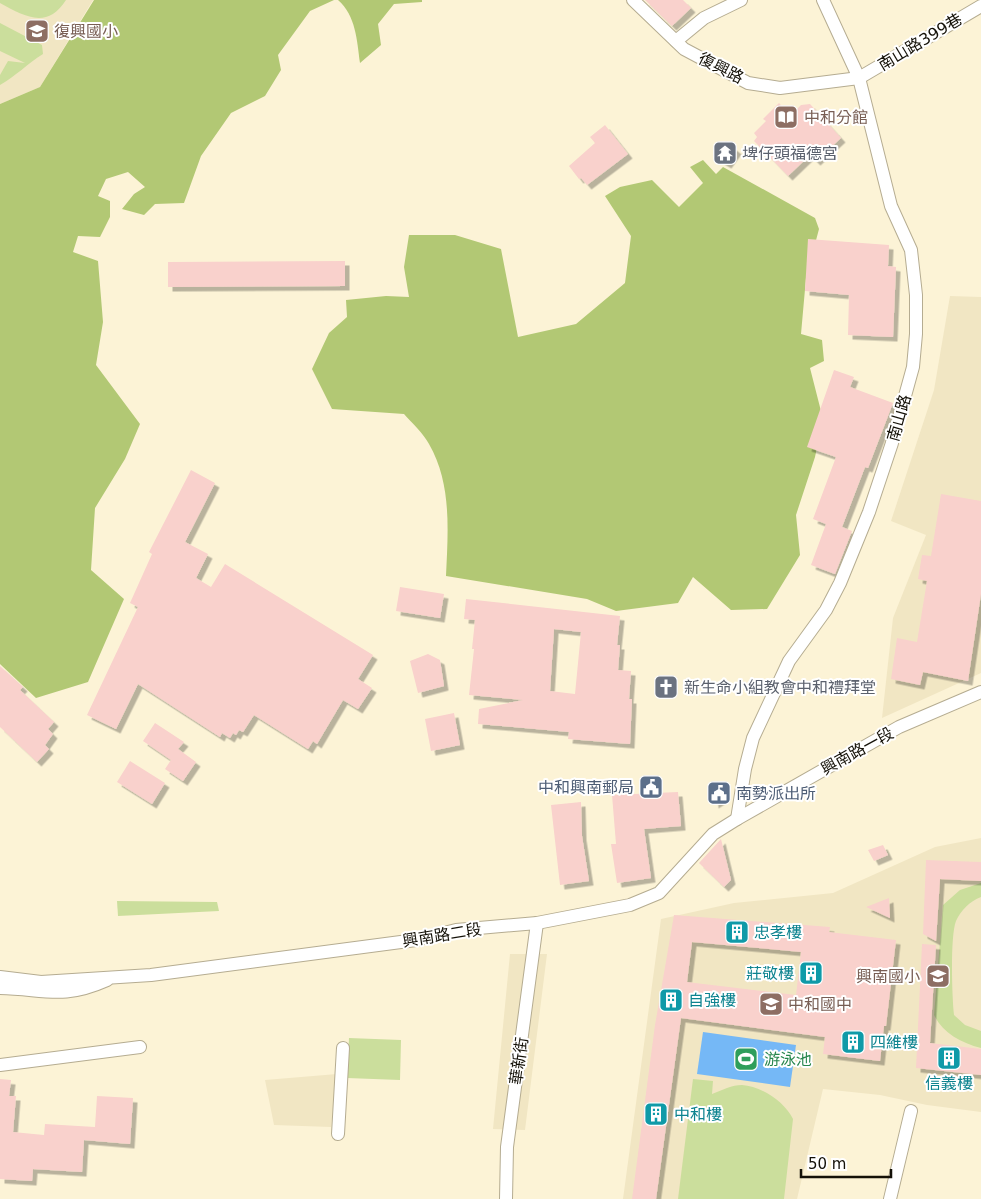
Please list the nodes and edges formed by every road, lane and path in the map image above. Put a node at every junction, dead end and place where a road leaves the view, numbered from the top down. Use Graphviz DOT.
graph roads {
  1 [pos="633,0"];
  2 [pos="741,0"];
  3 [pos="824,0"];
  4 [pos="981,6"];
  5 [pos="676,41"];
  6 [pos="859,78"];
  7 [pos="981,692"];
  8 [pos="737,819"];
  9 [pos="537,923"];
  10 [pos="0,977"];
  11 [pos="114,977"];
  12 [pos="0,988"];
  13 [pos="140,1047"];
  14 [pos="342,1048"];
  15 [pos="0,1065"];
  16 [pos="911,1111"];
  17 [pos="338,1134"];
  18 [pos="506,1199"];
  19 [pos="890,1199"];
  1 -- 5 [label="street, 復興路"];
  2 -- 5 [label="street"];
  3 -- 6 [label="street, 南山路"];
  4 -- 6 [label="street, 南山路399巷"];
  5 -- 6 [label="street, 復興路"];
  6 -- 8 [label="street, 南山路"];
  7 -- 8 [label="street, 興南路一段"];
  8 -- 9 [label="street, 興南路二段"];
  9 -- 11 [label="street, 興南路二段"];
  9 -- 18 [label="street, 華新街"];
  10 -- 11 [label="street, 興南路二段"];
  11 -- 12 [label="street, 興南路二段"];
  13 -- 15 [label="street"];
  14 -- 17 [label="street"];
  16 -- 19 [label="street"];
}
